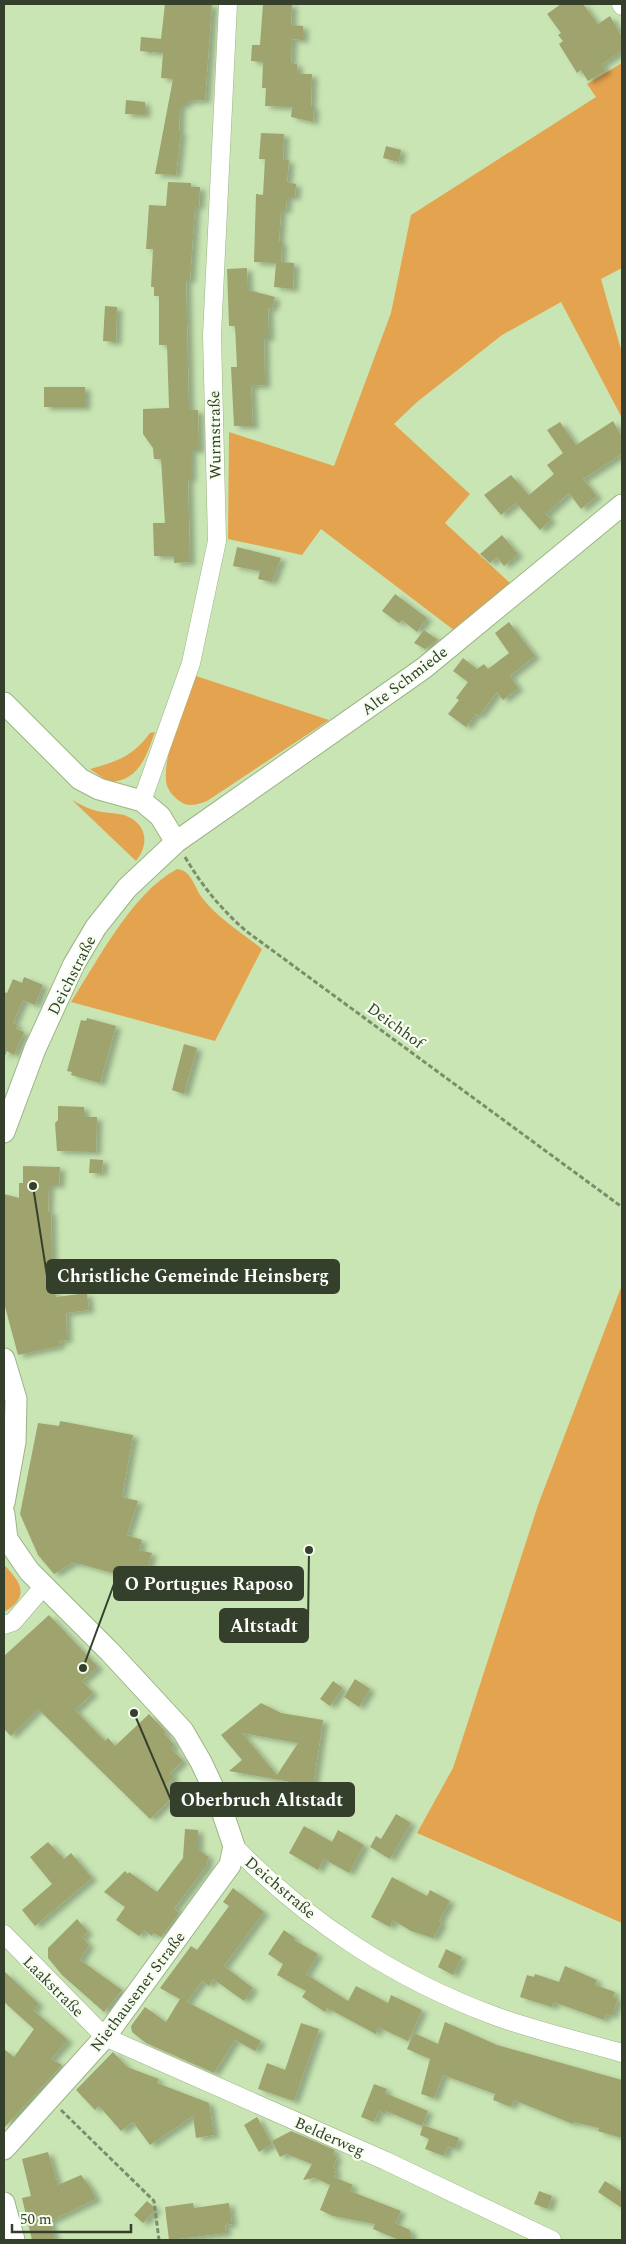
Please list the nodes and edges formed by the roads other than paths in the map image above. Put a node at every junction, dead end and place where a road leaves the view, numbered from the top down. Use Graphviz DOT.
graph roads {
  1 [pos="228,4"];
  2 [pos="622,505"];
  3 [pos="4,703"];
  4 [pos="142,801"];
  5 [pos="176,842"];
  6 [pos="4,1132"];
  7 [pos="4,1359"];
  8 [pos="4,1503"];
  9 [pos="4,1514"];
  10 [pos="44,1586"];
  11 [pos="4,1625"];
  12 [pos="234,1846"];
  13 [pos="4,1934"];
  14 [pos="105,2037"];
  15 [pos="622,2053"];
  16 [pos="4,2149"];
  17 [pos="4,2203"];
  18 [pos="14,2240"];
  19 [pos="552,2240"];
  1 -- 4 [label="street, Wurmstraße"];
  2 -- 5 [label="street, Alte Schmiede"];
  3 -- 4 [label="street"];
  4 -- 5 [label="street"];
  5 -- 6 [label="street, Deichstraße"];
  7 -- 8 [label="street"];
  9 -- 10 [label="street, Deichstraße"];
  10 -- 11 [label="street"];
  10 -- 12 [label="street, Deichstraße"];
  12 -- 14 [label="street, Niethausener Straße"];
  12 -- 15 [label="street, Deichstraße"];
  13 -- 14 [label="street, Laakstraße"];
  14 -- 16 [label="street, Niethausener Straße"];
  14 -- 19 [label="street, Belderweg"];
  17 -- 18 [label="street"];
}
